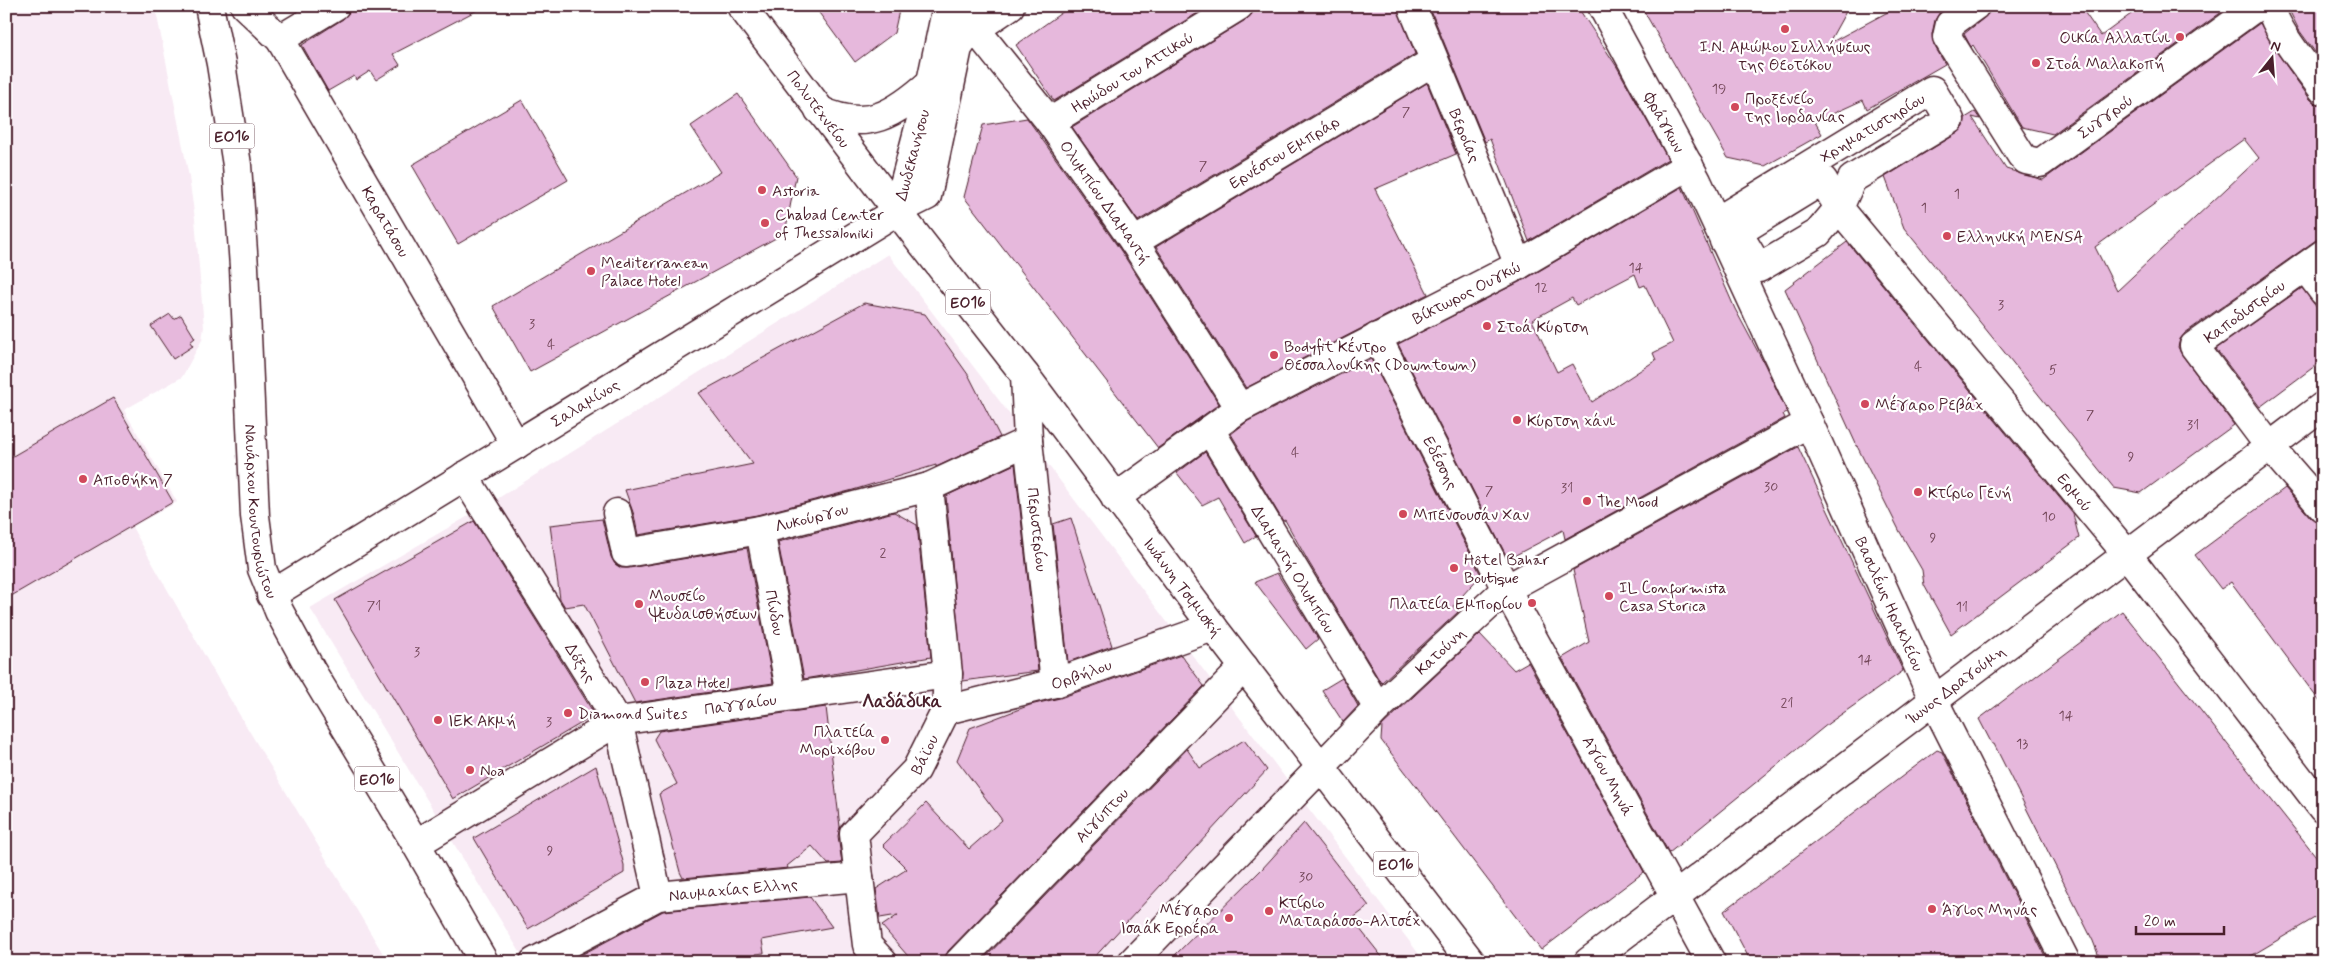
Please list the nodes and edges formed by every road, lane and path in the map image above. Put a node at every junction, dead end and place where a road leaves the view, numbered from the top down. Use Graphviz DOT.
graph roads {
  1 [pos="209,6"];
  2 [pos="244,6"];
  3 [pos="335,6"];
  4 [pos="741,6"];
  5 [pos="947,6"];
  6 [pos="956,6"];
  7 [pos="1010,6"];
  8 [pos="1239,6"];
  9 [pos="1412,6"];
  10 [pos="1602,6"];
  11 [pos="1975,6"];
  12 [pos="2257,6"];
  13 [pos="2270,6"];
  14 [pos="280,39"];
  15 [pos="966,39"];
  16 [pos="1434,61"];
  17 [pos="931,82"];
  18 [pos="2323,90"];
  19 [pos="819,110"];
  20 [pos="1050,122"];
  21 [pos="1689,165"];
  22 [pos="1839,208"];
  23 [pos="897,211"];
  24 [pos="1730,237"];
  25 [pos="1134,242"];
  26 [pos="2314,261"];
  27 [pos="1519,265"];
  28 [pos="2323,291"];
  29 [pos="1377,337"];
  30 [pos="1025,375"];
  31 [pos="2323,406"];
  32 [pos="1240,408"];
  33 [pos="1809,423"];
  34 [pos="1210,430"];
  35 [pos="1028,441"];
  36 [pos="516,445"];
  37 [pos="2270,447"];
  38 [pos="464,476"];
  39 [pos="929,487"];
  40 [pos="1115,498"];
  41 [pos="2323,508"];
  42 [pos="617,513"];
  43 [pos="760,530"];
  44 [pos="2126,553"];
  45 [pos="1506,589"];
  46 [pos="271,595"];
  47 [pos="1213,627"];
  48 [pos="1244,667"];
  49 [pos="948,674"];
  50 [pos="1055,683"];
  51 [pos="791,695"];
  52 [pos="1934,699"];
  53 [pos="1378,708"];
  54 [pos="946,710"];
  55 [pos="618,721"];
  56 [pos="1321,767"];
  57 [pos="2323,809"];
  58 [pos="416,844"];
  59 [pos="859,877"];
  60 [pos="658,896"];
  61 [pos="1674,896"];
  62 [pos="484,962"];
  63 [pos="534,962"];
  64 [pos="883,962"];
  65 [pos="959,962"];
  66 [pos="1132,962"];
  67 [pos="1471,962"];
  68 [pos="1588,962"];
  69 [pos="1711,962"];
  70 [pos="2066,962"];
  1 -- 46 [label="street, Ναυάρχου Κουντουριώτου / ΕΟ16"];
  2 -- 14 [label="street, Καρατάσου"];
  3 -- 14 [label="street"];
  4 -- 19 [label="street, Πολυτεχνείου / ΕΟ16"];
  5 -- 17 [label="street, Δωδεκανήσου"];
  6 -- 15 [label="street, Ολυμπίου Διαμαντή"];
  7 -- 15 [label="street"];
  8 -- 20 [label="street, Ηρώδου του Αττικού"];
  9 -- 16 [label="street, Βεροίας"];
  10 -- 21 [label="street, Φράγκων"];
  11 -- 12 [label="street, Συγγρού"];
  13 -- 18 [label="street"];
  14 -- 36 [label="street, Καρατάσου"];
  15 -- 20 [label="street, Ολυμπίου Διαμαντή"];
  15 -- 23 [label="street, Δωδεκανήσου"];
  16 -- 25 [label="street, Ερνέστου Εμπράρ"];
  16 -- 27 [label="street, Βεροίας"];
  17 -- 19 [label="street"];
  17 -- 23 [label="street, Δωδεκανήσου"];
  19 -- 23 [label="street, Πολυτεχνείου / ΕΟ16"];
  20 -- 25 [label="street, Ολυμπίου Διαμαντή"];
  21 -- 24 [label="street, Φράγκων"];
  21 -- 27 [label="street, Βίκτωρος Ουγκώ"];
  22 -- 24 [label="street, Ερμού"];
  22 -- 24 [label="street, Χρηματιστηρίου"];
  22 -- 24 [label="street, Χρηματιστηρίου"];
  22 -- 44 [label="street, Ερμού"];
  23 -- 30 [label="street, Ιωάννη Τσιμισκή / ΕΟ16"];
  23 -- 36 [label="street, Σαλαμίνος"];
  24 -- 33 [label="street, Βασιλέως Ηρακλείου"];
  25 -- 32 [label="street, Ολυμπίου Διαμαντή"];
  26 -- 28 [label="street"];
  26 -- 37 [label="street, Καποδιστρίου"];
  27 -- 29 [label="street, Βίκτωρος Ουγκώ"];
  29 -- 32 [label="street, Βίκτωρος Ουγκώ"];
  29 -- 45 [label="street, Εδέσσης"];
  30 -- 35 [label="street, Περιστερίου"];
  30 -- 40 [label="street, Ιωάννη Τσιμισκή / ΕΟ16"];
  31 -- 37 [label="street, Ίωνος Δραγούμη"];
  32 -- 34 [label="street, Βίκτωρος Ουγκώ"];
  33 -- 45 [label="street, Κατούνη"];
  33 -- 52 [label="street, Βασιλέως Ηρακλείου"];
  34 -- 40 [label="street, Βίκτωρος Ουγκώ"];
  34 -- 53 [label="street, Διαμαντή Ολυμπίου"];
  35 -- 39 [label="street, Λυκούργου"];
  35 -- 50 [label="street, Περιστερίου"];
  36 -- 38 [label="street, Σαλαμίνος"];
  37 -- 41 [label="street"];
  37 -- 44 [label="street, Ίωνος Δραγούμη"];
  38 -- 46 [label="street, Σαλαμίνος"];
  38 -- 55 [label="street, Δόξης"];
  39 -- 43 [label="street, Λυκούργου"];
  39 -- 49 [label="street, Βάϊου"];
  40 -- 47 [label="street, Ιωάννη Τσιμισκή / ΕΟ16"];
  42 -- 43 [label="street, Λυκούργου"];
  43 -- 51 [label="street, Πίνδου"];
  44 -- 52 [label="street, Ίωνος Δραγούμη"];
  44 -- 57 [label="street, Ερμού"];
  45 -- 53 [label="street, Κατούνη"];
  45 -- 61 [label="street, Αγίου Μηνά"];
  46 -- 58 [label="street, Ναυάρχου Κουντουριώτου / ΕΟ16"];
  47 -- 48 [label="street, Ιωάννη Τσιμισκή / ΕΟ16"];
  47 -- 50 [label="street, Ορβήλου"];
  48 -- 56 [label="street, Ιωάννη Τσιμισκή / ΕΟ16"];
  48 -- 65 [label="street, Αιγύπτου"];
  49 -- 51 [label="street, Παγγαίου"];
  49 -- 54 [label="street, Βάϊου"];
  50 -- 54 [label="street, Ορβήλου"];
  51 -- 55 [label="street, Παγγαίου"];
  52 -- 61 [label="street, Ίωνος Δραγούμη"];
  52 -- 70 [label="street, Βασιλέως Ηρακλείου"];
  53 -- 56 [label="street, Κατούνη"];
  54 -- 59 [label="street, Βάϊου"];
  55 -- 58 [label="street, Παγγαίου"];
  55 -- 60 [label="street, Δόξης"];
  56 -- 66 [label="street, Κατούνη"];
  56 -- 67 [label="street, Ιωάννη Τσιμισκή / ΕΟ16"];
  58 -- 62 [label="street, Ναυάρχου Κουντουριώτου / ΕΟ16"];
  59 -- 60 [label="street, Ναυμαχίας Ελλης"];
  59 -- 64 [label="street, Βάϊου"];
  60 -- 63 [label="street, Ναυμαχίας Ελλης"];
  61 -- 68 [label="street, Ίωνος Δραγούμη"];
  61 -- 69 [label="street, Αγίου Μηνά"];
}
